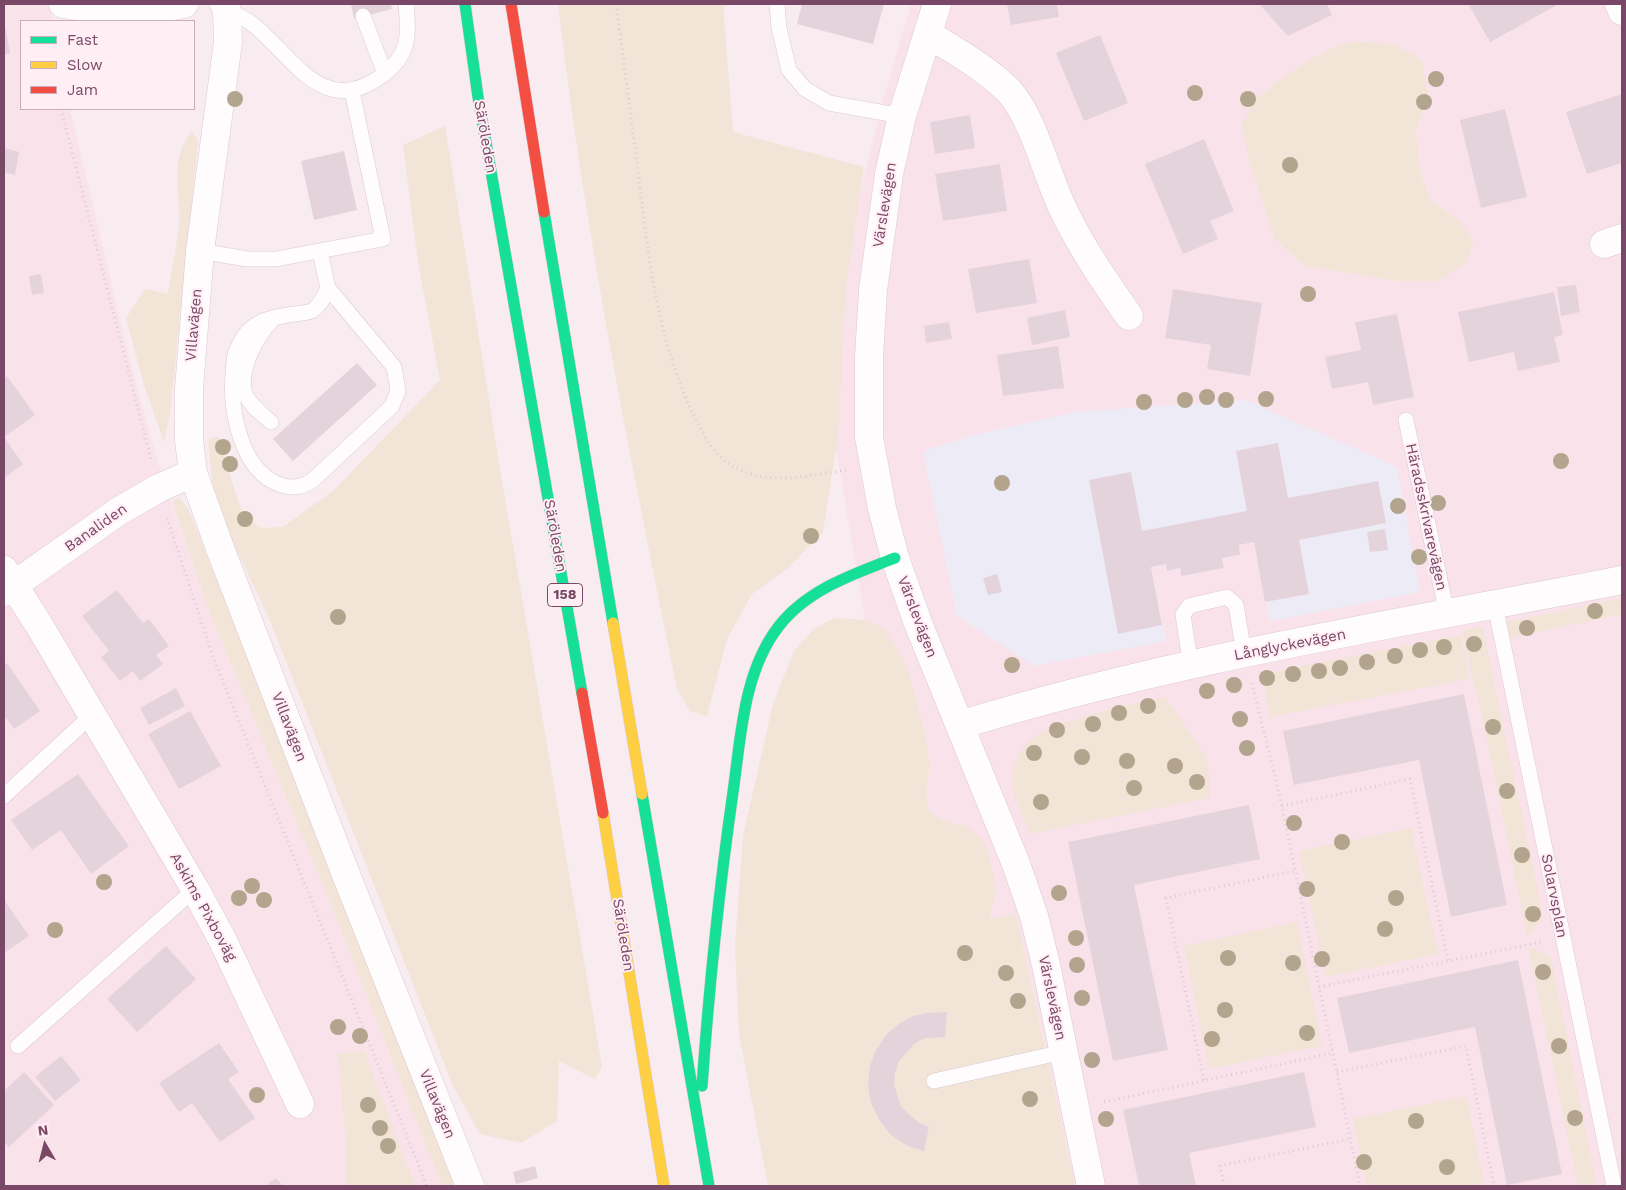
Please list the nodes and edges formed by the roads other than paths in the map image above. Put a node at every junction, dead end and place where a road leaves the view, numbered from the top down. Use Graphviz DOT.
graph roads {
  1 [pos="63,4"];
  2 [pos="184,4"];
  3 [pos="406,4"];
  4 [pos="465,4"];
  5 [pos="511,4"];
  6 [pos="777,4"];
  7 [pos="937,4"];
  8 [pos="1619,4"];
  9 [pos="226,8"];
  10 [pos="1622,11"];
  11 [pos="363,16"];
  12 [pos="928,34"];
  13 [pos="385,74"];
  14 [pos="352,91"];
  15 [pos="902,116"];
  16 [pos="200,251"];
  17 [pos="320,252"];
  18 [pos="328,288"];
  19 [pos="1128,316"];
  20 [pos="274,317"];
  21 [pos="1406,420"];
  22 [pos="271,422"];
  23 [pos="194,473"];
  24 [pos="895,558"];
  25 [pos="1622,580"];
  26 [pos="7,582"];
  27 [pos="1495,605"];
  28 [pos="1447,614"];
  29 [pos="1244,654"];
  30 [pos="1191,666"];
  31 [pos="92,715"];
  32 [pos="960,725"];
  33 [pos="4,796"];
  34 [pos="195,889"];
  35 [pos="18,1046"];
  36 [pos="1063,1052"];
  37 [pos="934,1081"];
  38 [pos="300,1104"];
  39 [pos="700,1130"];
  40 [pos="470,1186"];
  41 [pos="664,1186"];
  42 [pos="709,1186"];
  43 [pos="1091,1186"];
  44 [pos="1614,1186"];
  1 -- 2 [label="street"];
  3 -- 13 [label="lane"];
  4 -- 41 [label="main road, Säröleden / 158"];
  5 -- 39 [label="main road, 158"];
  6 -- 15 [label="lane"];
  7 -- 12 [label="street, Värslevägen"];
  8 -- 10 [label="street"];
  9 -- 14 [label="lane"];
  9 -- 16 [label="street, Villavägen"];
  11 -- 13 [label="lane"];
  12 -- 15 [label="street, Värslevägen"];
  12 -- 19 [label="street"];
  13 -- 14 [label="lane"];
  14 -- 17 [label="lane"];
  15 -- 24 [label="street, Värslevägen"];
  16 -- 17 [label="lane"];
  16 -- 23 [label="street, Villavägen"];
  17 -- 18 [label="lane"];
  18 -- 20 [label="lane"];
  18 -- 20 [label="lane"];
  20 -- 22 [label="lane"];
  21 -- 28 [label="lane, Häradsskrivarevägen"];
  23 -- 26 [label="street, Banaliden"];
  23 -- 40 [label="street, Villavägen"];
  24 -- 32 [label="street, Värslevägen"];
  24 -- 39 [label="main road, 158"];
  25 -- 27 [label="street, Långlyckevägen"];
  26 -- 31 [label="street, Askims Pixboväg"];
  27 -- 28 [label="street, Långlyckevägen"];
  27 -- 44 [label="lane, Solarvsplan"];
  28 -- 29 [label="street, Långlyckevägen"];
  29 -- 30 [label="street, Långlyckevägen"];
  29 -- 30 [label="lane"];
  30 -- 32 [label="street, Långlyckevägen"];
  31 -- 33 [label="lane"];
  31 -- 34 [label="street, Askims Pixboväg"];
  32 -- 36 [label="street, Värslevägen"];
  34 -- 35 [label="lane"];
  34 -- 38 [label="street, Askims Pixboväg"];
  36 -- 37 [label="lane"];
  36 -- 43 [label="street, Värslevägen"];
  39 -- 42 [label="main road, 158"];
}
